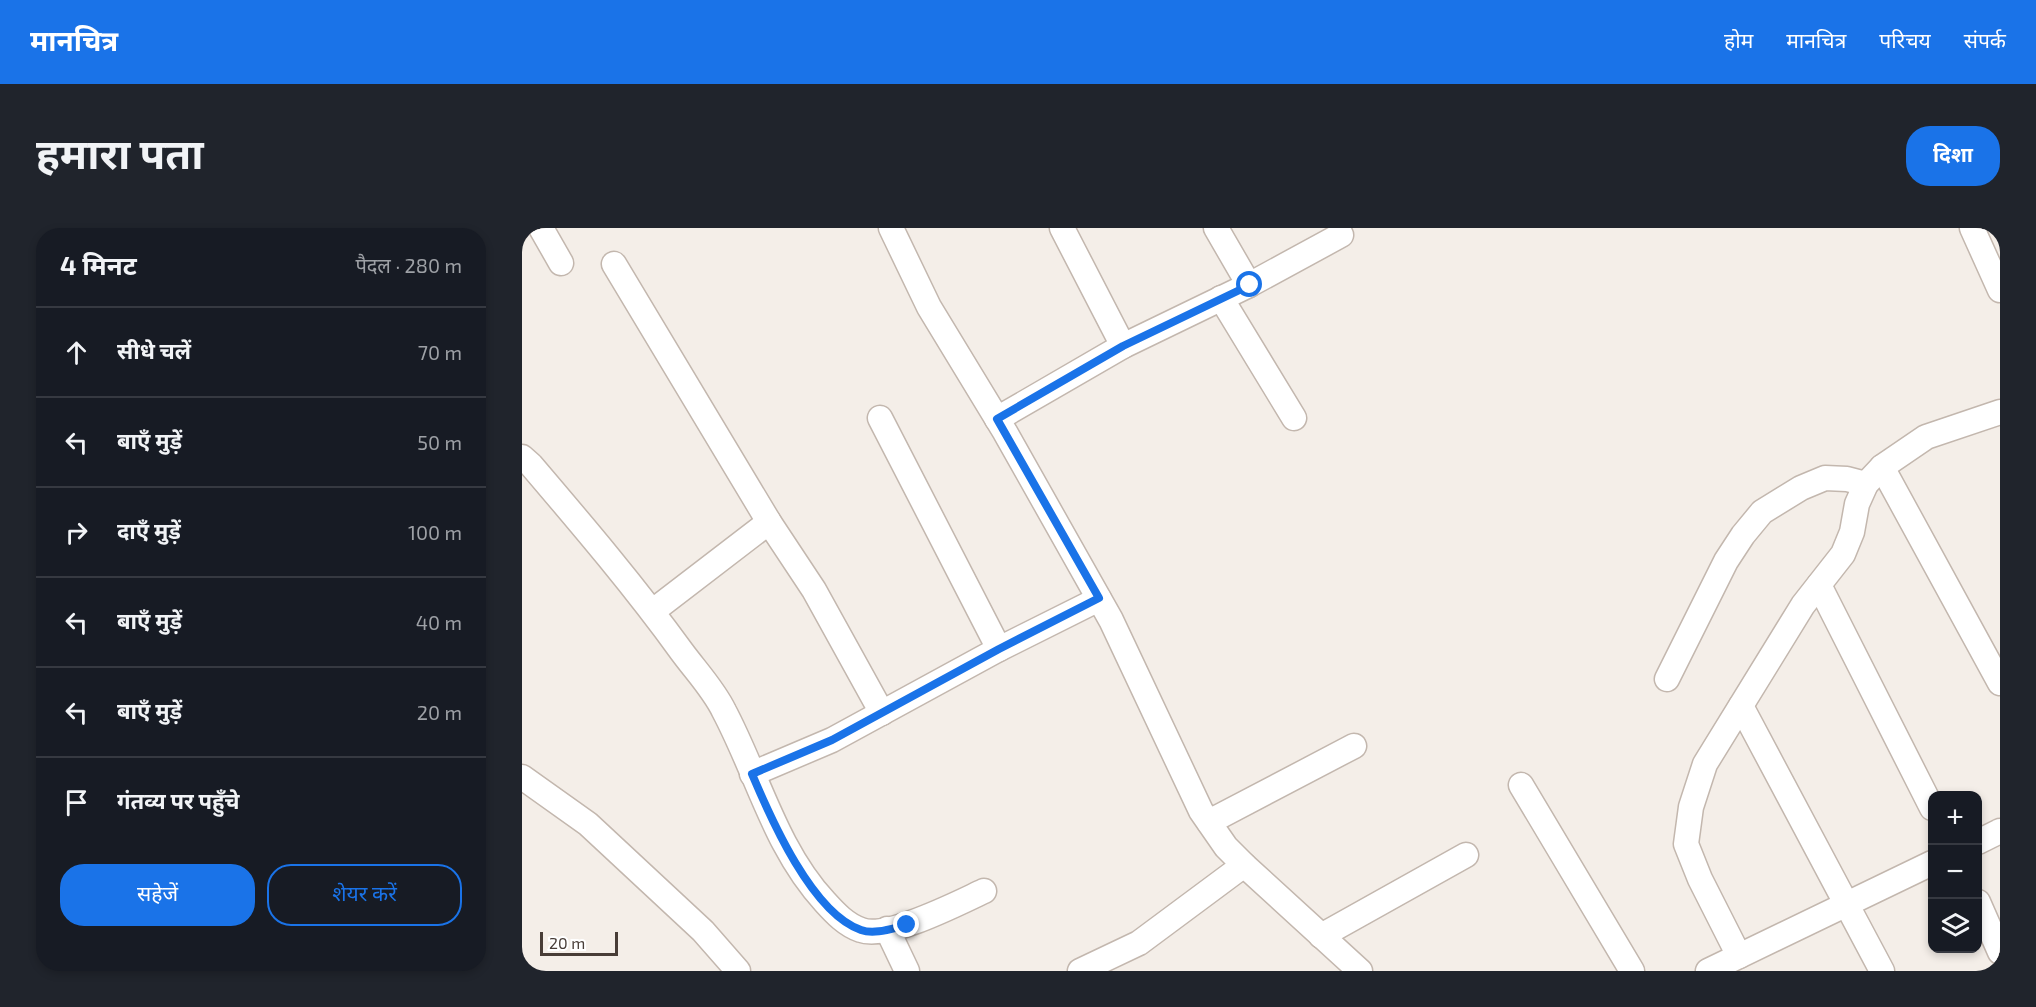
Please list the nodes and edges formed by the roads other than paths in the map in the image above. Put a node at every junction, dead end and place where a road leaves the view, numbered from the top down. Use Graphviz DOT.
graph roads {
  1 [pos="542,228"];
  2 [pos="891,228"];
  3 [pos="1062,228"];
  4 [pos="1216,228"];
  5 [pos="1972,228"];
  6 [pos="1341,235"];
  7 [pos="561,263"];
  8 [pos="614,264"];
  9 [pos="1250,285"];
  10 [pos="2000,290"];
  11 [pos="1221,298"];
  12 [pos="1123,346"];
  13 [pos="2000,412"];
  14 [pos="880,418"];
  15 [pos="1294,418"];
  16 [pos="997,419"];
  17 [pos="525,468"];
  18 [pos="1874,475"];
  19 [pos="769,522"];
  20 [pos="1819,585"];
  21 [pos="1099,598"];
  22 [pos="653,611"];
  23 [pos="999,649"];
  24 [pos="1667,679"];
  25 [pos="2000,683"];
  26 [pos="1741,706"];
  27 [pos="882,713"];
  28 [pos="1354,746"];
  29 [pos="752,774"];
  30 [pos="522,777"];
  31 [pos="1521,785"];
  32 [pos="1928,800"];
  33 [pos="1209,822"];
  34 [pos="2000,831"];
  35 [pos="1982,840"];
  36 [pos="1466,855"];
  37 [pos="1244,865"];
  38 [pos="1928,865"];
  39 [pos="984,891"];
  40 [pos="1847,904"];
  41 [pos="1982,913"];
  42 [pos="887,929"];
  43 [pos="1321,936"];
  44 [pos="2000,952"];
  45 [pos="1739,956"];
  46 [pos="738,971"];
  47 [pos="908,971"];
  48 [pos="1080,971"];
  49 [pos="1360,971"];
  50 [pos="1632,971"];
  51 [pos="1708,971"];
  52 [pos="1882,971"];
  1 -- 7 [label="street"];
  2 -- 16 [label="street"];
  3 -- 12 [label="street"];
  4 -- 9 [label="street"];
  5 -- 10 [label="street"];
  6 -- 9 [label="street"];
  8 -- 19 [label="street"];
  9 -- 11 [label="street"];
  11 -- 12 [label="street"];
  11 -- 15 [label="street"];
  12 -- 16 [label="street"];
  13 -- 18 [label="street"];
  14 -- 23 [label="street"];
  16 -- 21 [label="street"];
  17 -- 22 [label="street"];
  18 -- 20 [label="street"];
  18 -- 24 [label="street"];
  18 -- 25 [label="street"];
  19 -- 22 [label="street"];
  19 -- 27 [label="street"];
  20 -- 26 [label="street"];
  20 -- 32 [label="street"];
  21 -- 23 [label="street"];
  21 -- 33 [label="street"];
  22 -- 29 [label="street"];
  23 -- 27 [label="street"];
  26 -- 40 [label="street"];
  26 -- 45 [label="street"];
  27 -- 29 [label="street"];
  28 -- 33 [label="street"];
  29 -- 42 [label="street"];
  30 -- 46 [label="street"];
  31 -- 50 [label="street"];
  33 -- 37 [label="street"];
  34 -- 35 [label="street"];
  36 -- 43 [label="street"];
  37 -- 43 [label="street"];
  37 -- 48 [label="street"];
  38 -- 40 [label="street"];
  39 -- 42 [label="street"];
  40 -- 45 [label="street"];
  40 -- 52 [label="street"];
  41 -- 44 [label="street"];
  42 -- 47 [label="street"];
  43 -- 49 [label="street"];
  45 -- 51 [label="street"];
}
